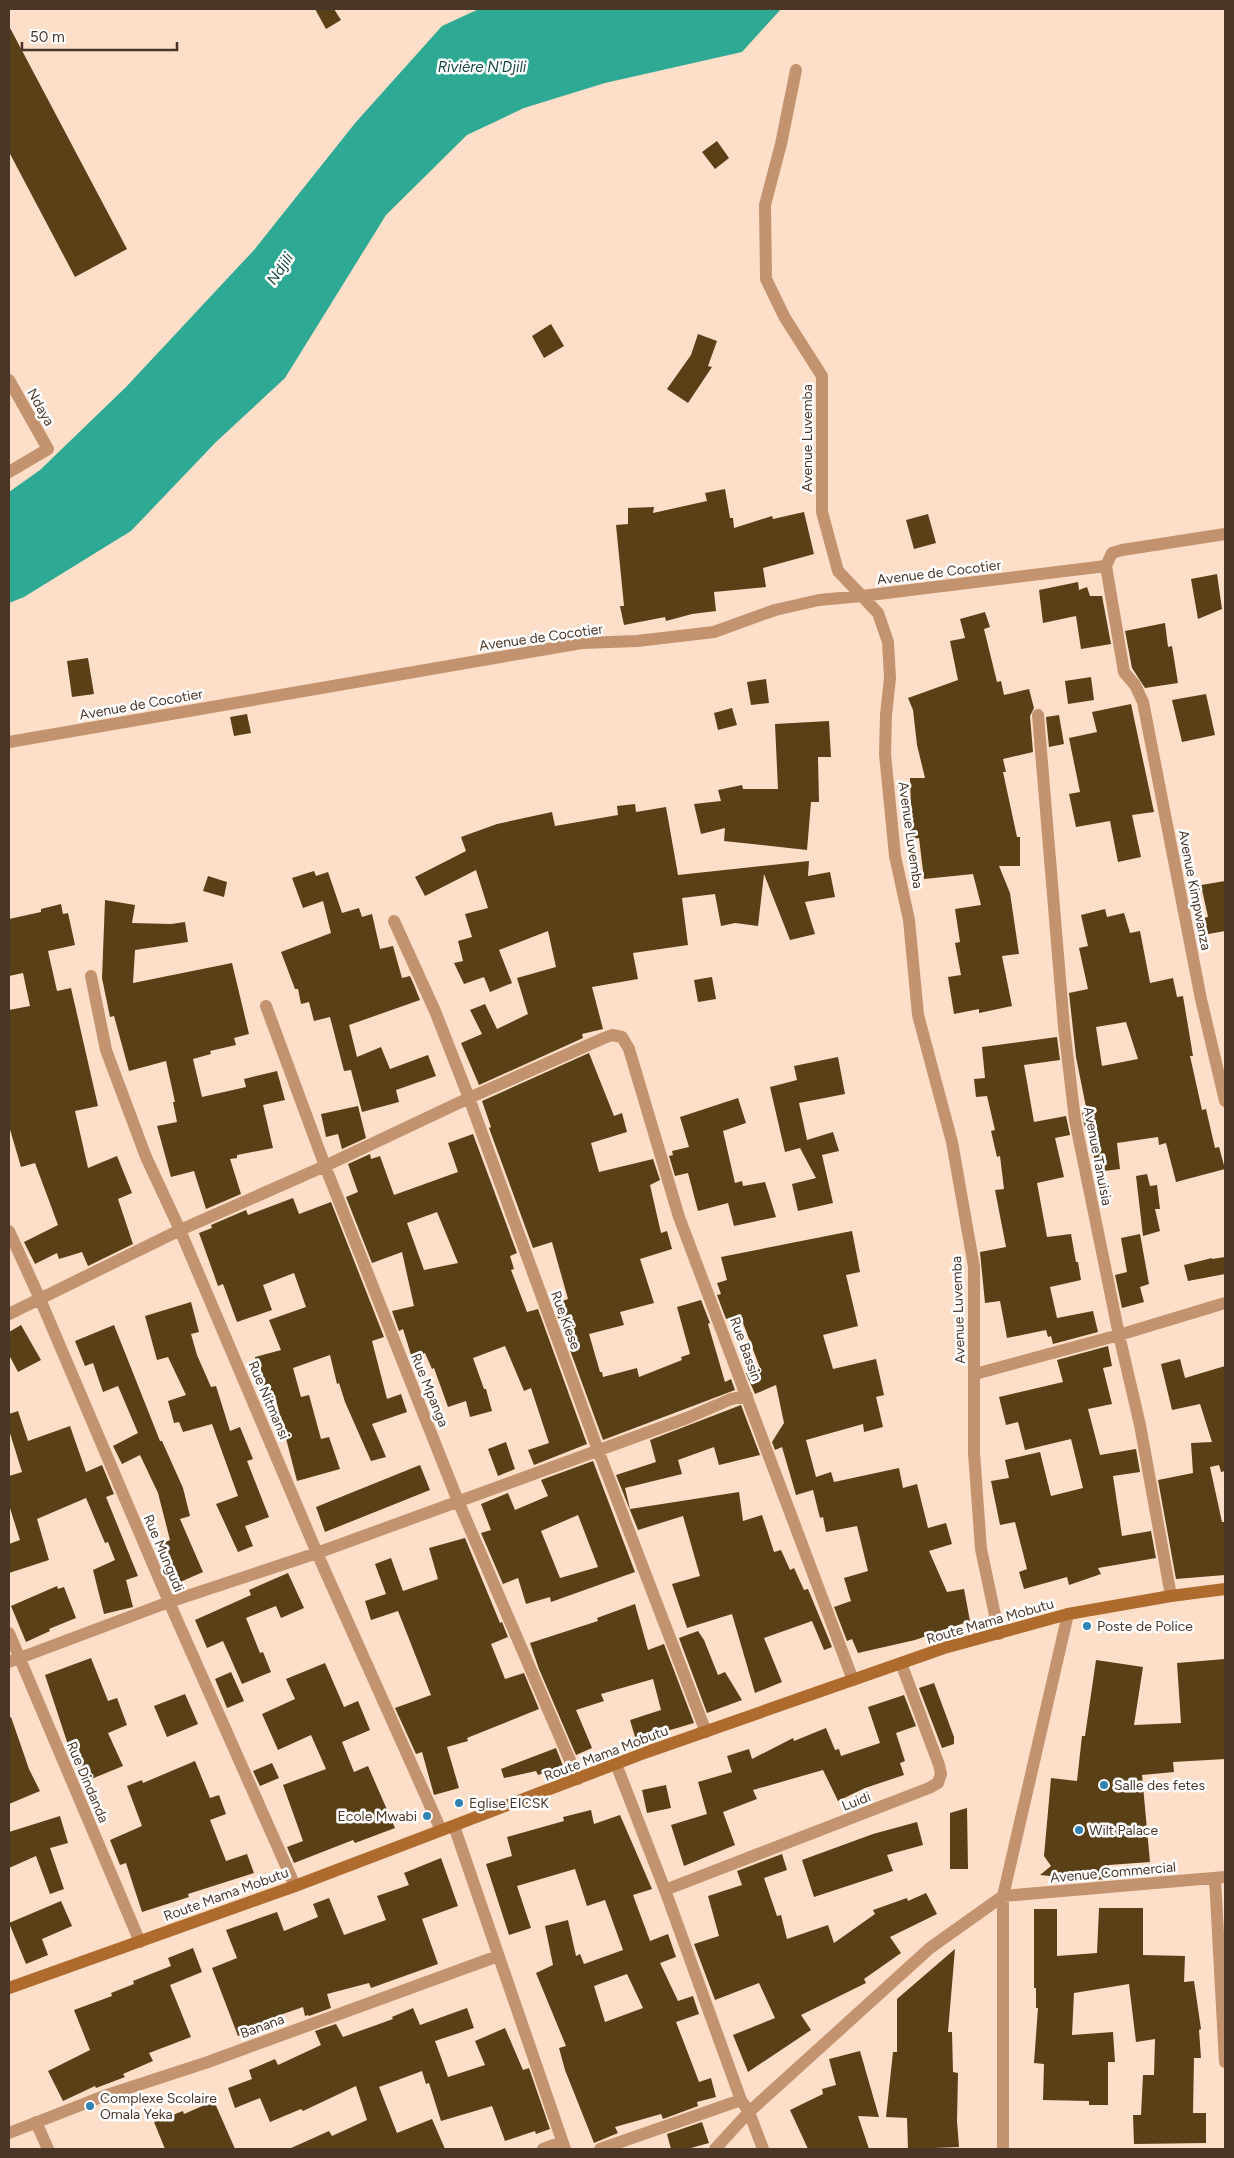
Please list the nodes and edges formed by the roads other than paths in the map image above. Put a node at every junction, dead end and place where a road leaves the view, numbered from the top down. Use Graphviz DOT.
graph roads {
  1 [pos="796,70"];
  2 [pos="9,380"];
  3 [pos="9,472"];
  4 [pos="1225,534"];
  5 [pos="1106,566"];
  6 [pos="862,596"];
  7 [pos="1038,715"];
  8 [pos="9,742"];
  9 [pos="394,921"];
  10 [pos="91,976"];
  11 [pos="266,1006"];
  12 [pos="469,1098"];
  13 [pos="1225,1101"];
  14 [pos="325,1166"];
  15 [pos="180,1230"];
  16 [pos="9,1231"];
  17 [pos="40,1298"];
  18 [pos="1225,1303"];
  19 [pos="9,1314"];
  20 [pos="1119,1335"];
  21 [pos="975,1374"];
  22 [pos="747,1396"];
  23 [pos="598,1450"];
  24 [pos="458,1501"];
  25 [pos="317,1553"];
  26 [pos="1225,1589"];
  27 [pos="1171,1596"];
  28 [pos="169,1602"];
  29 [pos="1068,1614"];
  30 [pos="9,1633"];
  31 [pos="999,1634"];
  32 [pos="14,1660"];
  33 [pos="901,1663"];
  34 [pos="853,1680"];
  35 [pos="706,1732"];
  36 [pos="616,1764"];
  37 [pos="578,1779"];
  38 [pos="454,1826"];
  39 [pos="441,1830"];
  40 [pos="1220,1878"];
  41 [pos="295,1886"];
  42 [pos="665,1890"];
  43 [pos="1003,1896"];
  44 [pos="140,1942"];
  45 [pos="498,1956"];
  46 [pos="9,1988"];
  47 [pos="1225,2062"];
  48 [pos="741,2100"];
  49 [pos="748,2112"];
  50 [pos="36,2122"];
  51 [pos="9,2133"];
  52 [pos="564,2146"];
  53 [pos="48,2149"];
  54 [pos="543,2149"];
  55 [pos="600,2149"];
  56 [pos="715,2149"];
  57 [pos="763,2149"];
  58 [pos="1003,2149"];
  1 -- 6 [label="street, Avenue Luvemba"];
  2 -- 3 [label="street, Ndaya"];
  4 -- 5 [label="street"];
  5 -- 6 [label="street, Avenue de Cocotier"];
  5 -- 13 [label="street, Avenue Kimpwanza"];
  6 -- 8 [label="street, Avenue de Cocotier"];
  6 -- 21 [label="street, Avenue Luvemba"];
  7 -- 20 [label="street, Avenue Tanuisia"];
  9 -- 12 [label="street, Rue Kiese"];
  10 -- 15 [label="street, Rue Nitmansi"];
  11 -- 14 [label="street, Rue Mpanga"];
  12 -- 14 [label="street"];
  12 -- 22 [label="street, Rue Bassin"];
  12 -- 23 [label="street, Rue Kiese"];
  14 -- 15 [label="street"];
  14 -- 24 [label="street, Rue Mpanga"];
  15 -- 17 [label="street"];
  15 -- 25 [label="street, Rue Nitmansi"];
  16 -- 17 [label="street, Rue Mungudi"];
  17 -- 19 [label="street"];
  17 -- 28 [label="street, Rue Mungudi"];
  18 -- 20 [label="street"];
  20 -- 21 [label="street"];
  20 -- 27 [label="street, Avenue Tanuisia"];
  21 -- 31 [label="street, Avenue Luvemba"];
  22 -- 23 [label="street"];
  22 -- 34 [label="street, Rue Bassin"];
  23 -- 24 [label="street"];
  23 -- 35 [label="street, Rue Kiese"];
  24 -- 25 [label="street"];
  24 -- 37 [label="street, Rue Mpanga"];
  25 -- 28 [label="street"];
  25 -- 39 [label="street, Rue Nitmansi"];
  26 -- 27 [label="street, Route Mama Mobutu"];
  27 -- 29 [label="street, Route Mama Mobutu"];
  28 -- 32 [label="street"];
  28 -- 41 [label="street, Rue Mungudi"];
  29 -- 31 [label="street, Route Mama Mobutu"];
  29 -- 43 [label="street"];
  30 -- 32 [label="street, Rue Dindanda"];
  31 -- 33 [label="street, Route Mama Mobutu"];
  32 -- 44 [label="street, Rue Dindanda"];
  33 -- 34 [label="street, Route Mama Mobutu"];
  33 -- 42 [label="street, Luidi"];
  34 -- 35 [label="street, Route Mama Mobutu"];
  35 -- 36 [label="street, Route Mama Mobutu"];
  36 -- 37 [label="street, Route Mama Mobutu"];
  36 -- 42 [label="street"];
  37 -- 38 [label="street, Route Mama Mobutu"];
  38 -- 39 [label="street, Route Mama Mobutu"];
  38 -- 45 [label="street"];
  39 -- 41 [label="street, Route Mama Mobutu"];
  40 -- 43 [label="street, Avenue Commercial"];
  40 -- 47 [label="street"];
  41 -- 44 [label="street, Route Mama Mobutu"];
  42 -- 48 [label="street"];
  43 -- 49 [label="street"];
  43 -- 58 [label="street"];
  44 -- 46 [label="street, Route Mama Mobutu"];
  45 -- 50 [label="street, Banana"];
  45 -- 52 [label="street"];
  48 -- 49 [label="street"];
  48 -- 55 [label="street"];
  49 -- 56 [label="street"];
  49 -- 57 [label="street"];
  50 -- 51 [label="street, Banana"];
  50 -- 53 [label="street"];
  52 -- 54 [label="street"];
}
